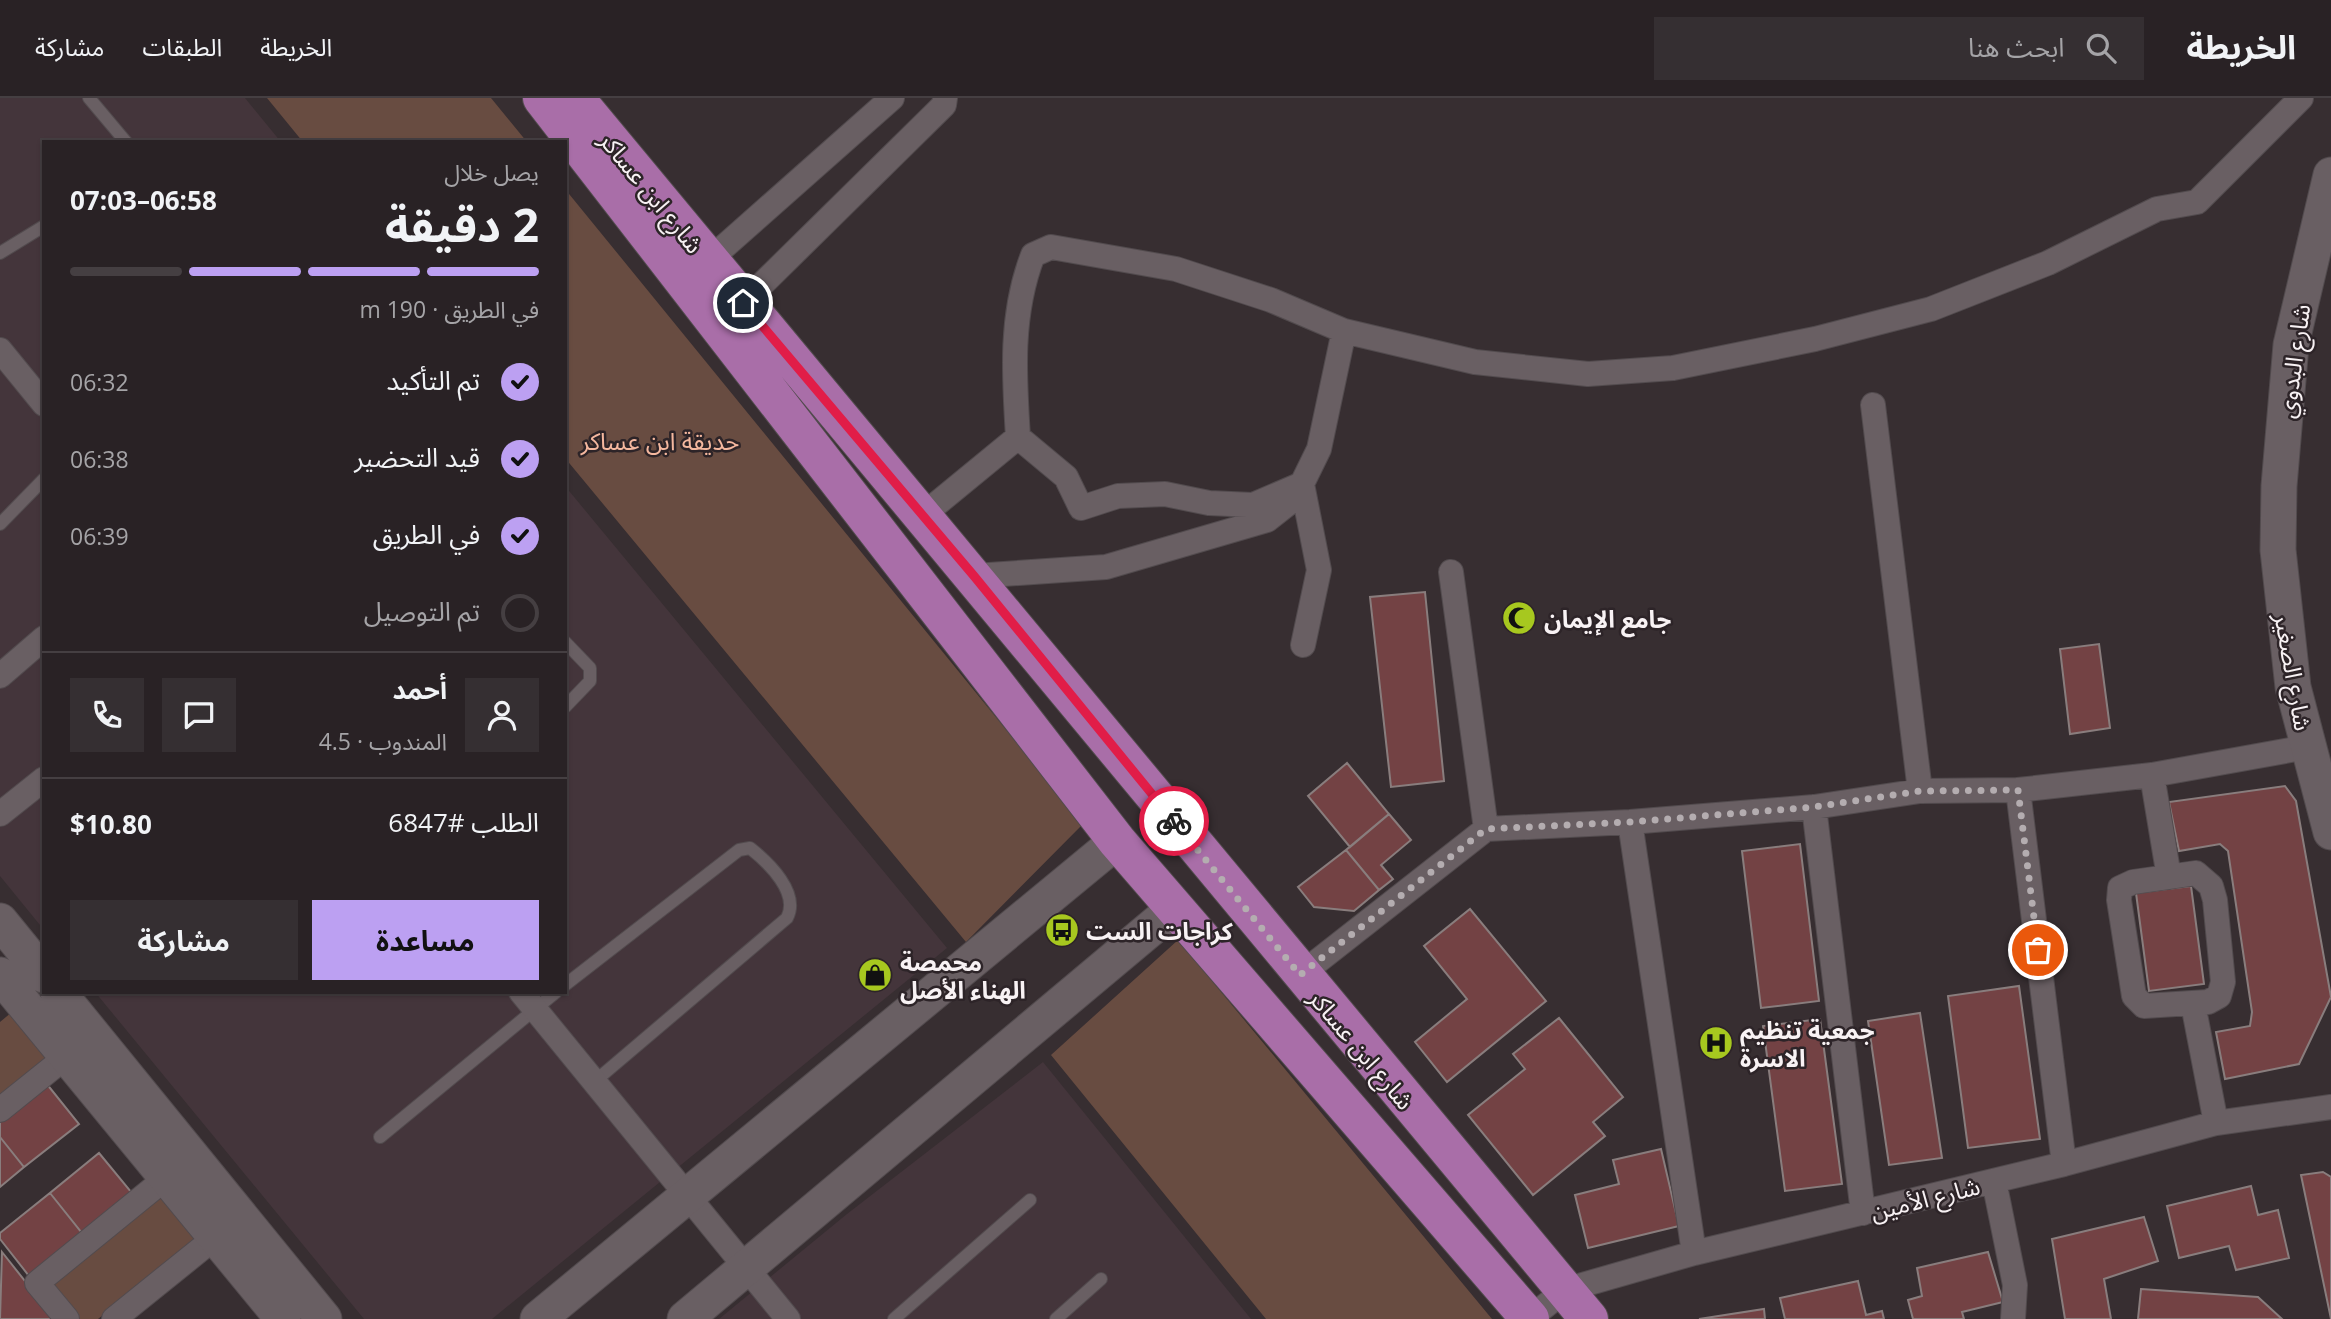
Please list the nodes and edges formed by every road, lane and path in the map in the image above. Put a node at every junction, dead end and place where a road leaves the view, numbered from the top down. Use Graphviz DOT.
graph roads {
  1 [pos="89,98"];
  2 [pos="542,98"];
  3 [pos="575,98"];
  4 [pos="892,98"];
  5 [pos="2301,98"];
  6 [pos="944,101"];
  7 [pos="124,140"];
  8 [pos="2331,175"];
  9 [pos="42,227"];
  10 [pos="0,253"];
  11 [pos="708,261"];
  12 [pos="743,303"];
  13 [pos="1344,331"];
  14 [pos="0,350"];
  15 [pos="42,402"];
  16 [pos="1873,405"];
  17 [pos="1018,436"];
  18 [pos="42,481"];
  19 [pos="1302,484"];
  20 [pos="923,515"];
  21 [pos="0,524"];
  22 [pos="2278,550"];
  23 [pos="1451,572"];
  24 [pos="974,576"];
  25 [pos="42,640"];
  26 [pos="567,644"];
  27 [pos="1303,645"];
  28 [pos="0,676"];
  29 [pos="567,706"];
  30 [pos="2307,747"];
  31 [pos="2152,775"];
  32 [pos="42,781"];
  33 [pos="2018,790"];
  34 [pos="1920,791"];
  35 [pos="1814,807"];
  36 [pos="0,814"];
  37 [pos="1630,822"];
  38 [pos="1486,829"];
  39 [pos="2331,832"];
  40 [pos="1117,841"];
  41 [pos="2169,877"];
  42 [pos="1174,909"];
  43 [pos="0,921"];
  44 [pos="1300,975"];
  45 [pos="567,983"];
  46 [pos="16,990"];
  47 [pos="60,994"];
  48 [pos="550,994"];
  49 [pos="528,1001"];
  50 [pos="2193,1003"];
  51 [pos="67,1056"];
  52 [pos="594,1082"];
  53 [pos="2331,1107"];
  54 [pos="0,1110"];
  55 [pos="2216,1124"];
  56 [pos="380,1137"];
  57 [pos="2064,1164"];
  58 [pos="166,1178"];
  59 [pos="1994,1181"];
  60 [pos="687,1196"];
  61 [pos="1031,1200"];
  62 [pos="1863,1213"];
  63 [pos="217,1236"];
  64 [pos="1694,1253"];
  65 [pos="747,1270"];
  66 [pos="1101,1279"];
  67 [pos="1577,1305"];
  68 [pos="66,1319"];
  69 [pos="114,1319"];
  70 [pos="283,1319"];
  71 [pos="324,1319"];
  72 [pos="538,1319"];
  73 [pos="685,1319"];
  74 [pos="788,1319"];
  75 [pos="894,1319"];
  76 [pos="1056,1319"];
  77 [pos="1530,1319"];
  78 [pos="2013,1319"];
  1 -- 7 [label="lane"];
  2 -- 40 [label="main road, شارع ابن عساكر"];
  3 -- 11 [label="main road, شارع ابن عساكر"];
  4 -- 11 [label="street"];
  5 -- 13 [label="street"];
  6 -- 12 [label="street"];
  8 -- 22 [label="main road, شارع البدوي"];
  9 -- 10 [label="lane"];
  11 -- 12 [label="main road, شارع ابن عساكر"];
  12 -- 20 [label="main road, شارع ابن عساكر"];
  13 -- 17 [label="street"];
  13 -- 19 [label="street"];
  14 -- 15 [label="street"];
  16 -- 34 [label="street"];
  17 -- 19 [label="street"];
  17 -- 20 [label="street"];
  18 -- 21 [label="lane"];
  19 -- 24 [label="street"];
  19 -- 27 [label="street"];
  20 -- 24 [label="main road, شارع ابن عساكر"];
  22 -- 30 [label="main road, شارع الصغير"];
  23 -- 38 [label="street"];
  24 -- 44 [label="main road, شارع ابن عساكر"];
  25 -- 28 [label="street"];
  26 -- 29 [label="lane"];
  30 -- 31 [label="street"];
  30 -- 39 [label="main road, شارع الصغير"];
  31 -- 33 [label="street"];
  31 -- 41 [label="street"];
  32 -- 36 [label="street"];
  33 -- 34 [label="street"];
  33 -- 57 [label="street"];
  34 -- 35 [label="street"];
  35 -- 37 [label="street"];
  35 -- 62 [label="street"];
  37 -- 38 [label="street"];
  37 -- 64 [label="street"];
  38 -- 44 [label="street"];
  40 -- 42 [label="main road, شارع ابن عساكر"];
  40 -- 60 [label="main road"];
  41 -- 50 [label="street"];
  41 -- 50 [label="street"];
  42 -- 65 [label="main road"];
  42 -- 77 [label="main road, شارع ابن عساكر"];
  43 -- 46 [label="main road"];
  44 -- 67 [label="main road, شارع ابن عساكر"];
  45 -- 52 [label="lane"];
  46 -- 51 [label="main road"];
  47 -- 71 [label="main road"];
  48 -- 49 [label="lane"];
  49 -- 52 [label="street"];
  49 -- 56 [label="lane"];
  50 -- 55 [label="street"];
  51 -- 54 [label="street"];
  51 -- 58 [label="main road"];
  52 -- 60 [label="street"];
  53 -- 55 [label="street, شارع الأمين"];
  55 -- 57 [label="street, شارع الأمين"];
  57 -- 59 [label="street, شارع الأمين"];
  58 -- 63 [label="main road"];
  58 -- 68 [label="street"];
  59 -- 62 [label="street, شارع الأمين"];
  59 -- 78 [label="street"];
  60 -- 65 [label="street"];
  60 -- 72 [label="main road"];
  61 -- 75 [label="lane"];
  62 -- 64 [label="street, شارع الأمين"];
  63 -- 69 [label="street"];
  63 -- 70 [label="main road"];
  64 -- 67 [label="street, شارع الأمين"];
  65 -- 73 [label="main road"];
  65 -- 74 [label="street"];
  66 -- 76 [label="lane"];
  67 -- 77 [label="street, شارع الأمين"];
}
